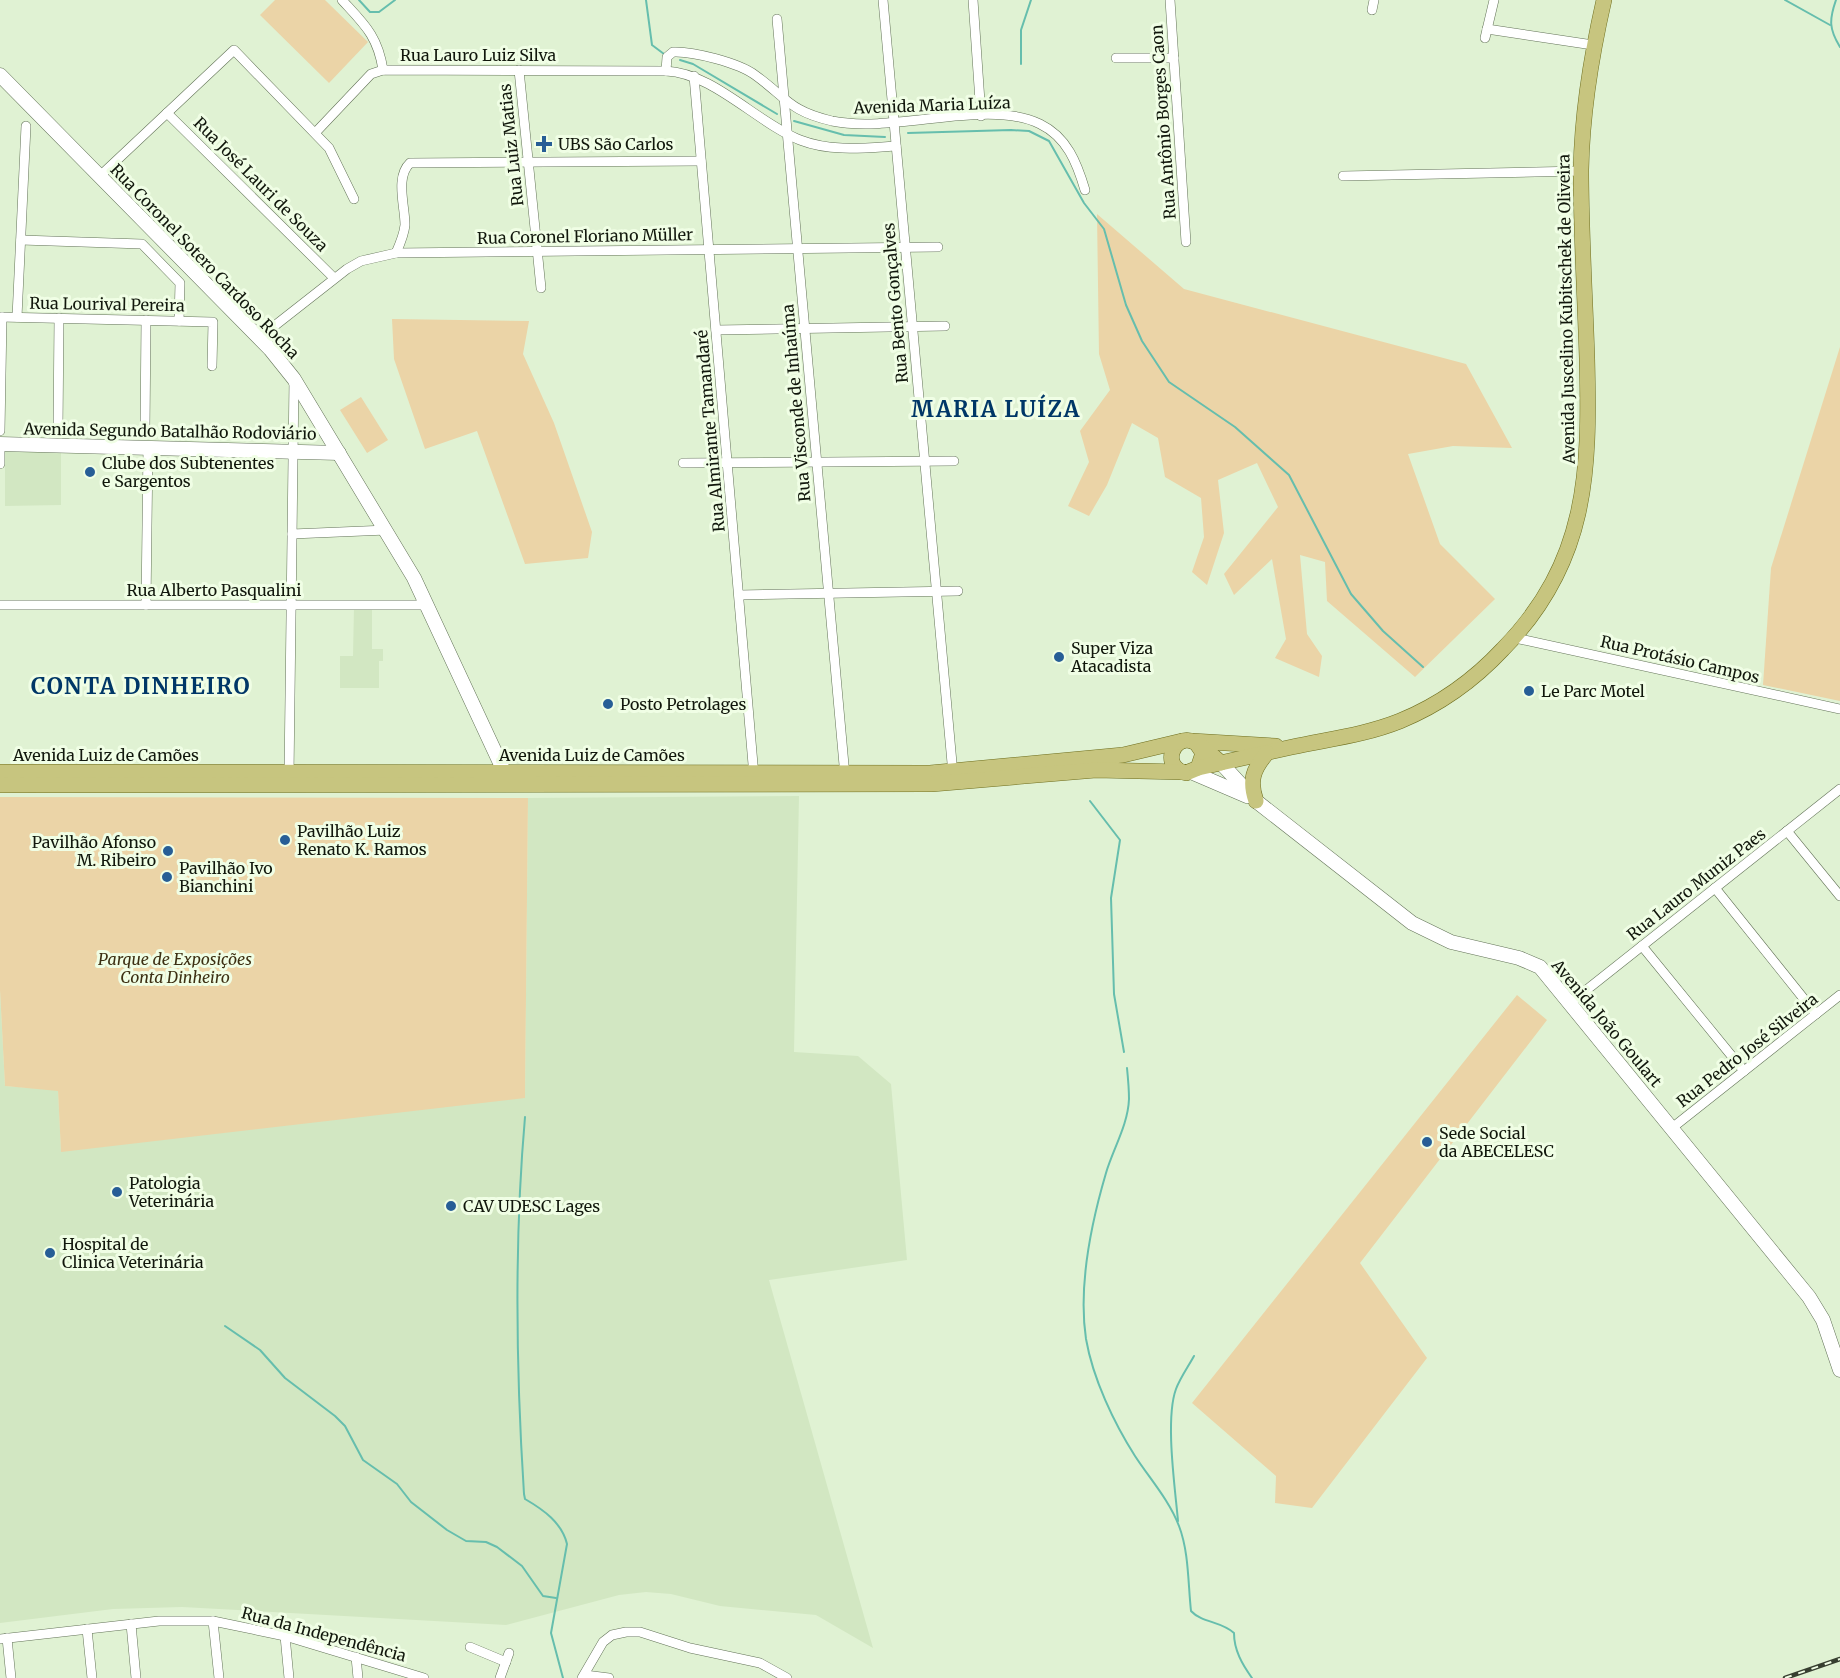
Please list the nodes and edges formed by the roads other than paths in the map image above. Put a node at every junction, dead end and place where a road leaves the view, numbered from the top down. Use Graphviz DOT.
graph roads {
  1 [pos="342,0"];
  2 [pos="883,0"];
  3 [pos="973,0"];
  4 [pos="1170,0"];
  5 [pos="1494,0"];
  6 [pos="1604,0"];
  7 [pos="777,19"];
  8 [pos="1593,45"];
  9 [pos="1116,58"];
  10 [pos="1174,58"];
  11 [pos="383,70"];
  12 [pos="519,70"];
  13 [pos="666,70"];
  14 [pos="0,75"];
  15 [pos="694,76"];
  16 [pos="784,101"];
  17 [pos="167,113"];
  18 [pos="981,116"];
  19 [pos="894,124"];
  20 [pos="26,126"];
  21 [pos="315,132"];
  22 [pos="787,134"];
  23 [pos="896,146"];
  24 [pos="528,161"];
  25 [pos="702,161"];
  26 [pos="1581,171"];
  27 [pos="100,176"];
  28 [pos="1343,176"];
  29 [pos="1086,190"];
  30 [pos="354,199"];
  31 [pos="21,240"];
  32 [pos="1186,242"];
  33 [pos="905,247"];
  34 [pos="938,247"];
  35 [pos="797,248"];
  36 [pos="709,249"];
  37 [pos="537,251"];
  38 [pos="396,253"];
  39 [pos="333,278"];
  40 [pos="541,288"];
  41 [pos="1,317"];
  42 [pos="17,317"];
  43 [pos="59,318"];
  44 [pos="146,320"];
  45 [pos="180,321"];
  46 [pos="945,326"];
  47 [pos="912,327"];
  48 [pos="804,328"];
  49 [pos="716,330"];
  50 [pos="259,338"];
  51 [pos="212,366"];
  52 [pos="294,379"];
  53 [pos="0,430"];
  54 [pos="58,430"];
  55 [pos="145,430"];
  56 [pos="0,444"];
  57 [pos="148,447"];
  58 [pos="293,449"];
  59 [pos="339,453"];
  60 [pos="925,461"];
  61 [pos="954,461"];
  62 [pos="728,462"];
  63 [pos="816,462"];
  64 [pos="683,463"];
  65 [pos="0,464"];
  66 [pos="387,530"];
  67 [pos="292,534"];
  68 [pos="936,591"];
  69 [pos="958,591"];
  70 [pos="828,593"];
  71 [pos="739,595"];
  72 [pos="428,604"];
  73 [pos="0,605"];
  74 [pos="146,605"];
  75 [pos="291,605"];
  76 [pos="1515,638"];
  77 [pos="1840,709"];
  78 [pos="1190,742"];
  79 [pos="1294,747"];
  80 [pos="1267,753"];
  81 [pos="1221,763"];
  82 [pos="1190,771"];
  83 [pos="953,777"];
  84 [pos="5,778"];
  85 [pos="289,778"];
  86 [pos="507,778"];
  87 [pos="755,778"];
  88 [pos="845,778"];
  89 [pos="1840,789"];
  90 [pos="1256,801"];
  91 [pos="1787,831"];
  92 [pos="1715,888"];
  93 [pos="1840,896"];
  94 [pos="1642,946"];
  95 [pos="1840,995"];
  96 [pos="1570,1003"];
  97 [pos="1816,1014"];
  98 [pos="1744,1071"];
  99 [pos="1672,1128"];
  100 [pos="1840,1370"];
  101 [pos="213,1621"];
  102 [pos="131,1624"];
  103 [pos="87,1629"];
  104 [pos="285,1636"];
  105 [pos="4,1638"];
  106 [pos="470,1647"];
  107 [pos="356,1657"];
  108 [pos="584,1677"];
  109 [pos="11,1678"];
  110 [pos="92,1678"];
  111 [pos="136,1678"];
  112 [pos="219,1678"];
  113 [pos="289,1678"];
  114 [pos="358,1678"];
  115 [pos="424,1678"];
  116 [pos="500,1678"];
  117 [pos="609,1678"];
  118 [pos="788,1678"];
  1 -- 11 [label="street"];
  2 -- 19 [label="street, Rua Bento Gonçalves"];
  3 -- 18 [label="street"];
  4 -- 10 [label="street, Rua Antônio Borges Caon"];
  5 -- 8 [label="street"];
  6 -- 8 [label="main road, Avenida Juscelino Kubitschek de Oliveira"];
  7 -- 16 [label="street, Rua Visconde de Inhaúma"];
  8 -- 26 [label="main road, Avenida Juscelino Kubitschek de Oliveira"];
  9 -- 10 [label="street"];
  10 -- 32 [label="street, Rua Antônio Borges Caon"];
  11 -- 12 [label="street, Rua Lauro Luiz Silva"];
  11 -- 21 [label="street, Rua Lauro Luiz Silva"];
  12 -- 13 [label="street, Rua Lauro Luiz Silva"];
  12 -- 24 [label="street, Rua Luiz Matias"];
  13 -- 15 [label="street"];
  13 -- 16 [label="street, Avenida Maria Luíza"];
  14 -- 27 [label="street, Rua Coronel Sotero Cardoso Rocha"];
  15 -- 22 [label="street"];
  15 -- 25 [label="street, Rua Almirante Tamandaré"];
  16 -- 19 [label="street, Avenida Maria Luíza"];
  16 -- 22 [label="street, Rua Visconde de Inhaúma"];
  17 -- 21 [label="street"];
  17 -- 27 [label="street"];
  17 -- 39 [label="street, Rua José Lauri de Souza"];
  18 -- 19 [label="street, Avenida Maria Luíza"];
  18 -- 29 [label="street, Avenida Maria Luíza"];
  19 -- 23 [label="street, Rua Bento Gonçalves"];
  20 -- 31 [label="street"];
  21 -- 30 [label="street"];
  22 -- 23 [label="street"];
  22 -- 35 [label="street, Rua Visconde de Inhaúma"];
  23 -- 33 [label="street, Rua Bento Gonçalves"];
  24 -- 25 [label="street"];
  24 -- 37 [label="street, Rua Luiz Matias"];
  24 -- 38 [label="street"];
  25 -- 36 [label="street, Rua Almirante Tamandaré"];
  26 -- 28 [label="street"];
  26 -- 76 [label="main road, Avenida Juscelino Kubitschek de Oliveira"];
  27 -- 50 [label="street, Rua Coronel Sotero Cardoso Rocha"];
  31 -- 42 [label="street"];
  31 -- 45 [label="street"];
  33 -- 34 [label="street, Rua Coronel Floriano Müller"];
  33 -- 35 [label="street, Rua Coronel Floriano Müller"];
  33 -- 47 [label="street, Rua Bento Gonçalves"];
  35 -- 36 [label="street, Rua Coronel Floriano Müller"];
  35 -- 48 [label="street, Rua Visconde de Inhaúma"];
  36 -- 37 [label="street, Rua Coronel Floriano Müller"];
  36 -- 49 [label="street, Rua Almirante Tamandaré"];
  37 -- 38 [label="street, Rua Coronel Floriano Müller"];
  37 -- 40 [label="street, Rua Luiz Matias"];
  38 -- 39 [label="street, Rua Coronel Floriano Müller"];
  39 -- 50 [label="street, Rua Coronel Floriano Müller"];
  41 -- 42 [label="street, Rua Lourival Pereira"];
  41 -- 53 [label="street"];
  42 -- 43 [label="street, Rua Lourival Pereira"];
  43 -- 44 [label="street, Rua Lourival Pereira"];
  43 -- 54 [label="street"];
  44 -- 45 [label="street, Rua Lourival Pereira"];
  44 -- 55 [label="street"];
  45 -- 51 [label="street, Rua Lourival Pereira"];
  46 -- 47 [label="street"];
  47 -- 48 [label="street"];
  47 -- 60 [label="street, Rua Bento Gonçalves"];
  48 -- 49 [label="street"];
  48 -- 63 [label="street, Rua Visconde de Inhaúma"];
  49 -- 62 [label="street, Rua Almirante Tamandaré"];
  50 -- 52 [label="street, Rua Coronel Sotero Cardoso Rocha"];
  52 -- 58 [label="street"];
  52 -- 59 [label="street, Rua Coronel Sotero Cardoso Rocha"];
  56 -- 57 [label="street, Avenida Segundo Batalhão Rodoviário"];
  56 -- 65 [label="street"];
  57 -- 58 [label="street, Avenida Segundo Batalhão Rodoviário"];
  57 -- 74 [label="street"];
  58 -- 59 [label="street, Avenida Segundo Batalhão Rodoviário"];
  58 -- 67 [label="street"];
  59 -- 66 [label="street, Rua Coronel Sotero Cardoso Rocha"];
  60 -- 61 [label="street"];
  60 -- 63 [label="street"];
  60 -- 68 [label="street, Rua Bento Gonçalves"];
  62 -- 63 [label="street"];
  62 -- 64 [label="street"];
  62 -- 71 [label="street, Rua Almirante Tamandaré"];
  63 -- 70 [label="street, Rua Visconde de Inhaúma"];
  66 -- 67 [label="street"];
  66 -- 72 [label="street, Rua Coronel Sotero Cardoso Rocha"];
  67 -- 75 [label="street"];
  68 -- 69 [label="street"];
  68 -- 70 [label="street"];
  68 -- 83 [label="street, Rua Bento Gonçalves"];
  70 -- 71 [label="street"];
  70 -- 88 [label="street, Rua Visconde de Inhaúma"];
  71 -- 87 [label="street, Rua Almirante Tamandaré"];
  72 -- 75 [label="street, Rua Alberto Pasqualini"];
  72 -- 86 [label="street, Rua Coronel Sotero Cardoso Rocha"];
  73 -- 74 [label="street, Rua Alberto Pasqualini"];
  74 -- 75 [label="street, Rua Alberto Pasqualini"];
  75 -- 85 [label="street"];
  76 -- 77 [label="street, Rua Protásio Campos"];
  76 -- 79 [label="main road, Avenida Juscelino Kubitschek de Oliveira"];
  78 -- 79 [label="main road, Avenida Juscelino Kubitschek de Oliveira"];
  78 -- 81 [label="main road"];
  78 -- 82 [label="main road"];
  78 -- 82 [label="main road"];
  78 -- 83 [label="main road, Avenida Luiz de Camões"];
  79 -- 80 [label="main road, Avenida Juscelino Kubitschek de Oliveira"];
  80 -- 81 [label="main road, Avenida Juscelino Kubitschek de Oliveira"];
  80 -- 90 [label="main road"];
  81 -- 82 [label="main road, Avenida Juscelino Kubitschek de Oliveira"];
  81 -- 90 [label="street, Avenida João Goulart"];
  82 -- 83 [label="main road, Avenida Luiz de Camões"];
  82 -- 90 [label="street, Avenida João Goulart"];
  83 -- 88 [label="main road, Avenida Luiz de Camões"];
  84 -- 85 [label="main road, Avenida Luiz de Camões"];
  85 -- 86 [label="main road, Avenida Luiz de Camões"];
  86 -- 87 [label="main road, Avenida Luiz de Camões"];
  87 -- 88 [label="main road, Avenida Luiz de Camões"];
  89 -- 91 [label="street, Rua Lauro Muniz Paes"];
  90 -- 96 [label="street, Avenida João Goulart"];
  91 -- 92 [label="street, Rua Lauro Muniz Paes"];
  91 -- 93 [label="street"];
  92 -- 94 [label="street, Rua Lauro Muniz Paes"];
  92 -- 97 [label="street"];
  94 -- 96 [label="street, Rua Lauro Muniz Paes"];
  94 -- 98 [label="street"];
  95 -- 97 [label="street, Rua Pedro José Silveira"];
  96 -- 99 [label="street, Avenida João Goulart"];
  97 -- 98 [label="street, Rua Pedro José Silveira"];
  98 -- 99 [label="street, Rua Pedro José Silveira"];
  99 -- 100 [label="street, Avenida João Goulart"];
  101 -- 102 [label="street, Rua da Independência"];
  101 -- 104 [label="street, Rua da Independência"];
  101 -- 112 [label="street"];
  102 -- 103 [label="street, Rua da Independência"];
  102 -- 111 [label="street"];
  103 -- 105 [label="street, Rua da Independência"];
  103 -- 110 [label="street"];
  104 -- 107 [label="street, Rua da Independência"];
  104 -- 113 [label="street"];
  105 -- 109 [label="street"];
  106 -- 116 [label="street"];
  107 -- 114 [label="street"];
  107 -- 115 [label="street, Rua da Independência"];
  108 -- 117 [label="street"];
  108 -- 118 [label="street"];
}
